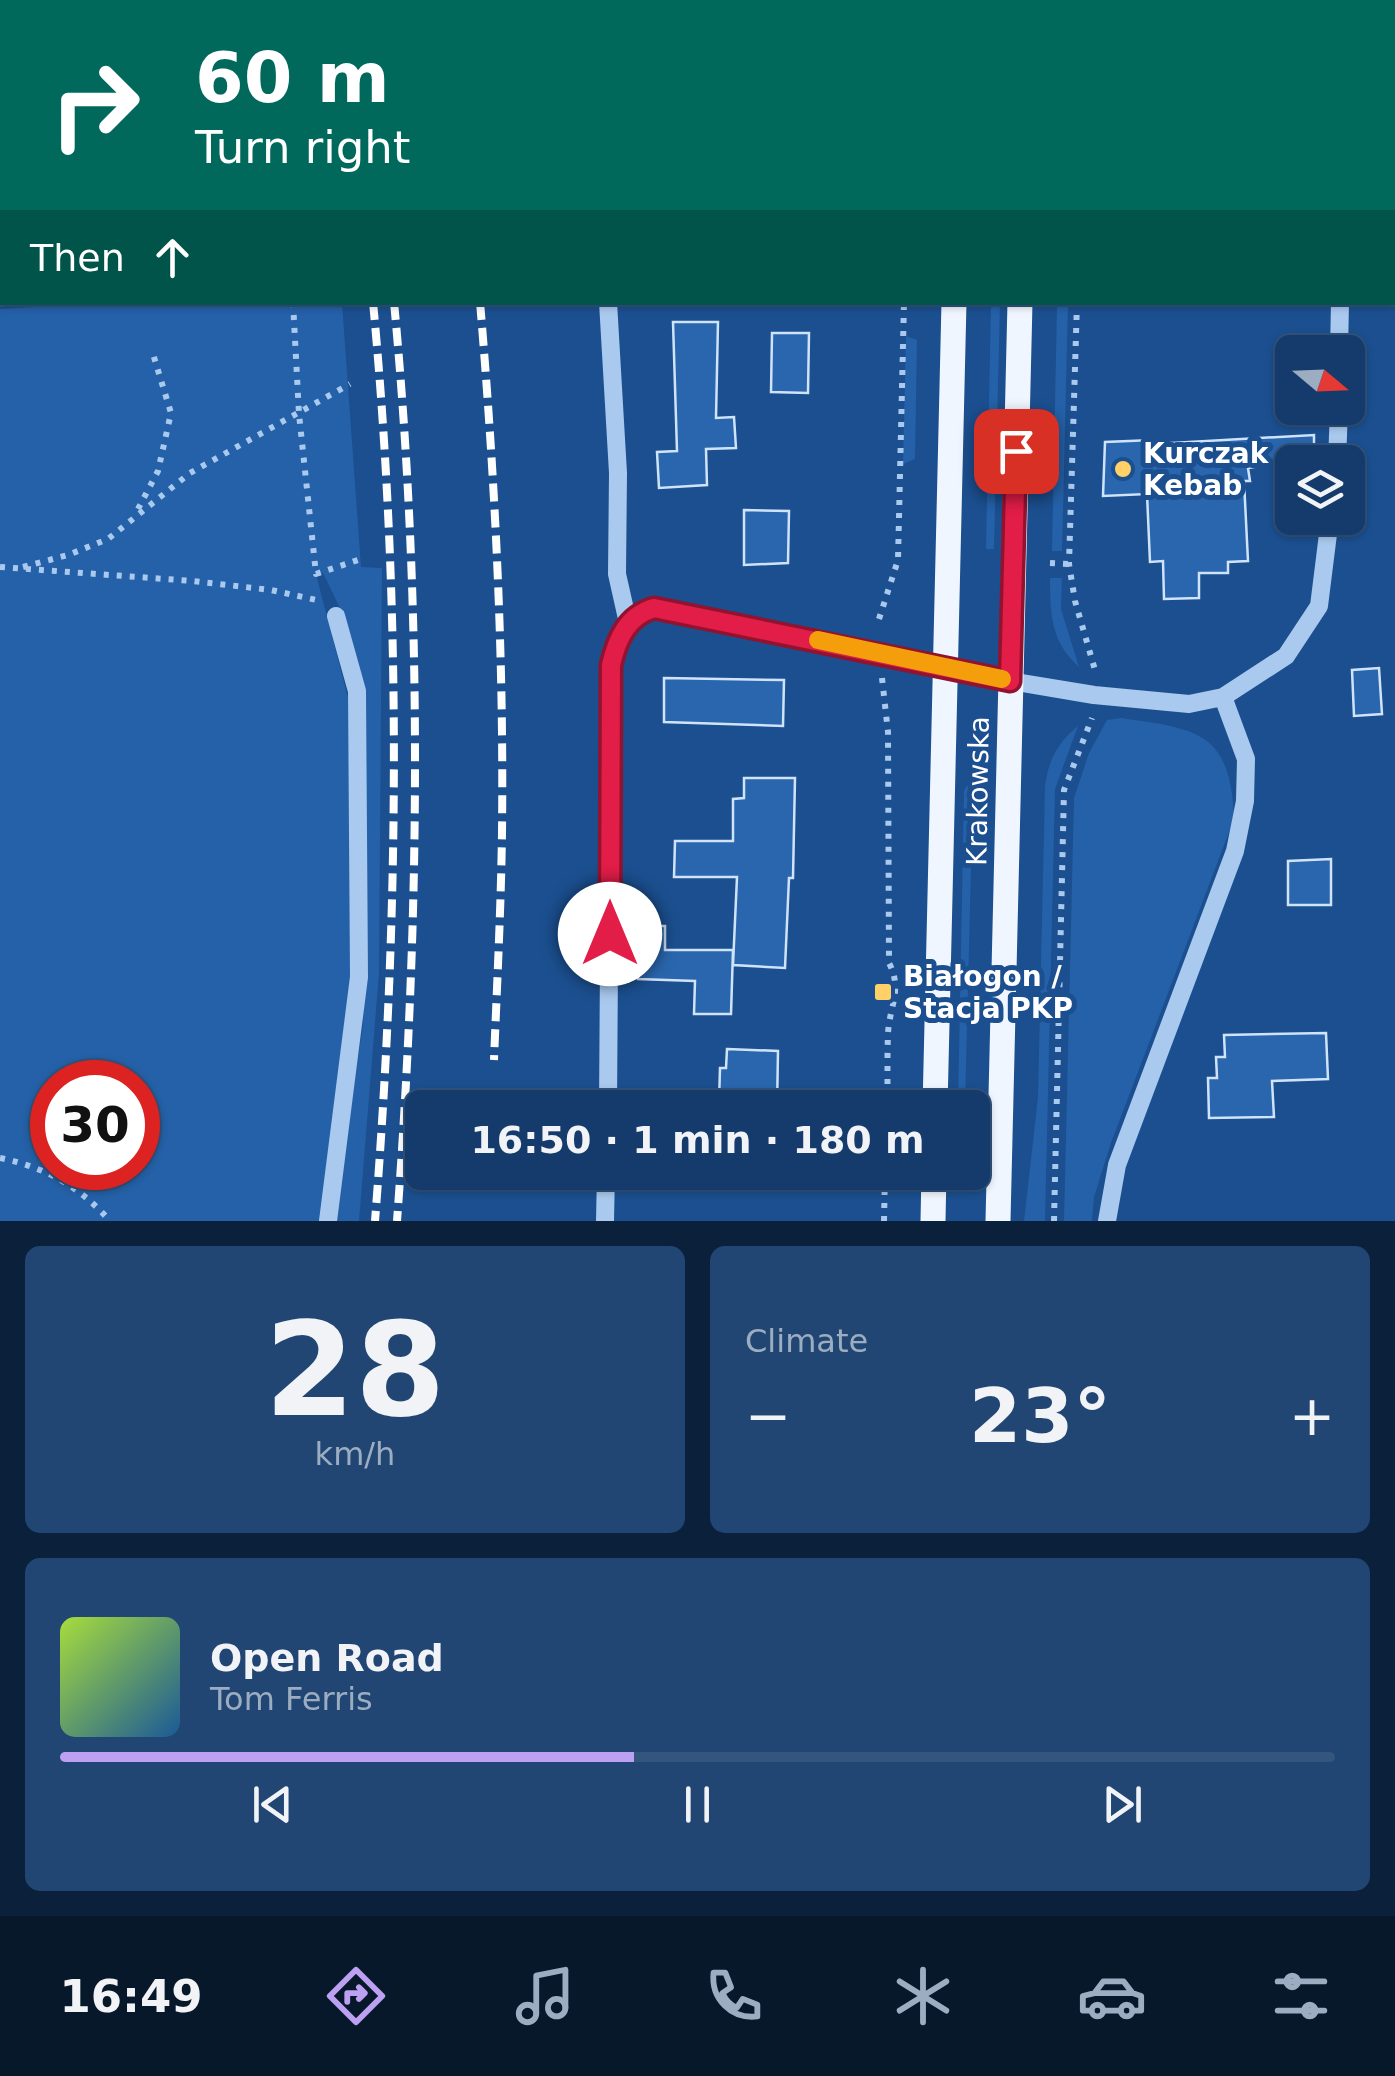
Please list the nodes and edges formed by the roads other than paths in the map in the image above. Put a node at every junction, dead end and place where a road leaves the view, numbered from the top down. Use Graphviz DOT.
graph roads {
  1 [pos="608,305"];
  2 [pos="954,305"];
  3 [pos="1020,305"];
  4 [pos="1340,305"];
  5 [pos="1339,335"];
  6 [pos="1328,535"];
  7 [pos="336,616"];
  8 [pos="628,623"];
  9 [pos="946,668"];
  10 [pos="1010,681"];
  11 [pos="1223,697"];
  12 [pos="608,1090"];
  13 [pos="936,1090"];
  14 [pos="605,1190"];
  15 [pos="934,1190"];
  16 [pos="328,1221"];
  17 [pos="604,1221"];
  18 [pos="933,1221"];
  19 [pos="998,1221"];
  20 [pos="1107,1221"];
  1 -- 8 [label="street"];
  2 -- 9 [label="main road, Krakowska"];
  3 -- 10 [label="main road, Krakowska"];
  4 -- 5 [label="street"];
  6 -- 11 [label="street"];
  7 -- 16 [label="street"];
  8 -- 9 [label="street"];
  8 -- 12 [label="street"];
  9 -- 10 [label="street"];
  9 -- 13 [label="main road, Krakowska"];
  10 -- 11 [label="street"];
  10 -- 19 [label="main road, Krakowska"];
  11 -- 20 [label="street"];
  14 -- 17 [label="street"];
  15 -- 18 [label="main road"];
}
